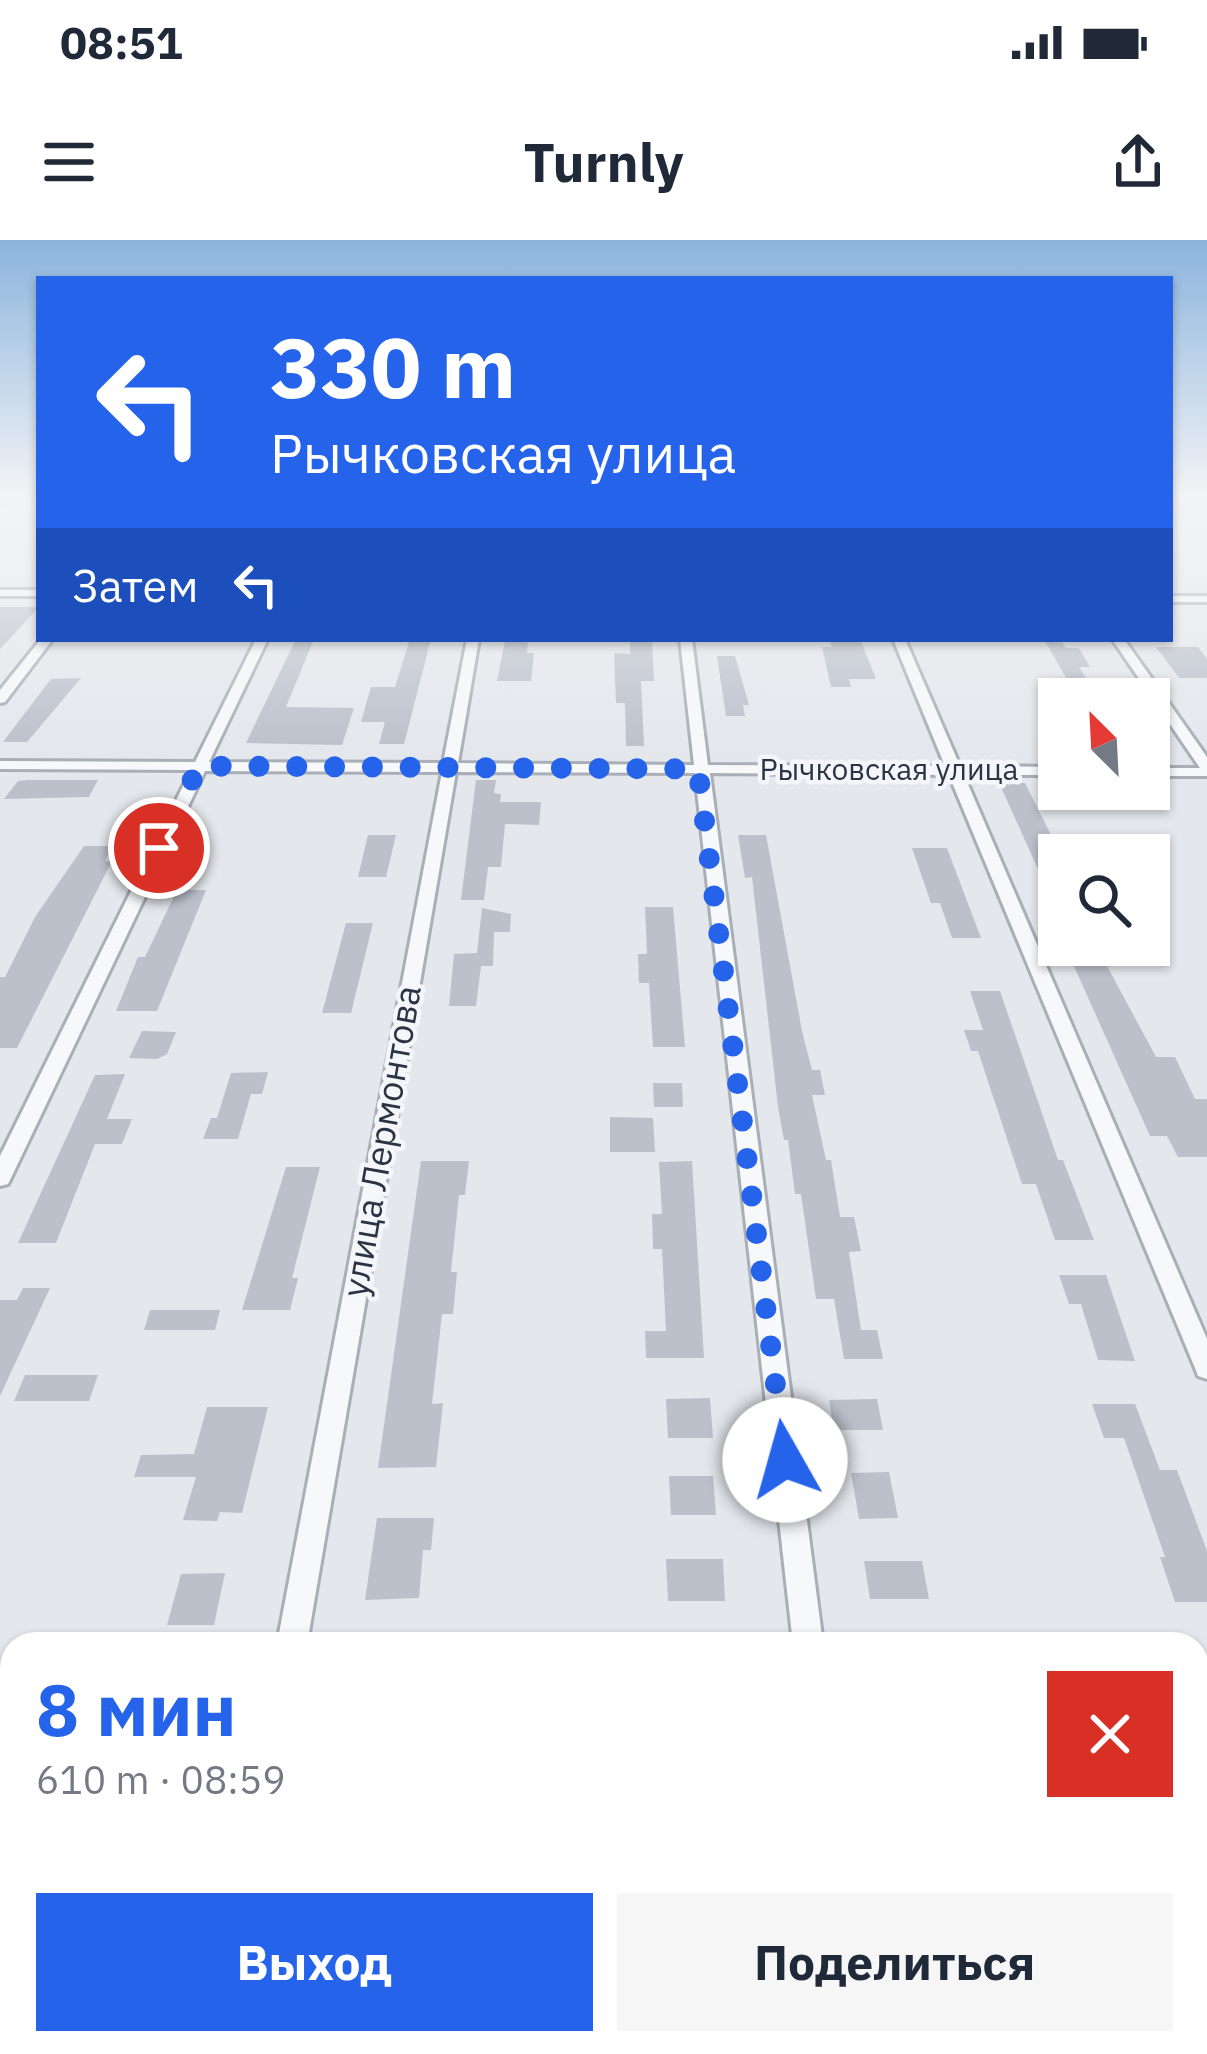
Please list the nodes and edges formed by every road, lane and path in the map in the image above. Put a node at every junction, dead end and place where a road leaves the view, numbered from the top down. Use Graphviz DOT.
graph roads {
  1 [pos="0,593"];
  2 [pos="36,593"];
  3 [pos="1173,599"];
  4 [pos="1207,599"];
  5 [pos="45,642"];
  6 [pos="261,642"];
  7 [pos="472,642"];
  8 [pos="686,642"];
  9 [pos="900,642"];
  10 [pos="1120,642"];
  11 [pos="0,699"];
  12 [pos="0,765"];
  13 [pos="199,766"];
  14 [pos="447,768"];
  15 [pos="698,769"];
  16 [pos="952,770"];
  17 [pos="1207,770"];
  18 [pos="1038,771"];
  19 [pos="1170,771"];
  20 [pos="0,1178"];
  21 [pos="1207,1368"];
  22 [pos="294,1632"];
  23 [pos="806,1632"];
  1 -- 2 [label="street"];
  3 -- 4 [label="street"];
  5 -- 11 [label="street"];
  6 -- 13 [label="street"];
  7 -- 14 [label="street, улица Лермонтова"];
  8 -- 15 [label="street"];
  9 -- 16 [label="street"];
  10 -- 17 [label="street"];
  12 -- 13 [label="street, Рычковская улица"];
  13 -- 14 [label="street, Рычковская улица"];
  13 -- 20 [label="street"];
  14 -- 15 [label="street, Рычковская улица"];
  14 -- 22 [label="street, улица Лермонтова"];
  15 -- 16 [label="street, Рычковская улица"];
  15 -- 23 [label="street"];
  16 -- 18 [label="street, Рычковская улица"];
  16 -- 21 [label="street"];
  17 -- 19 [label="street"];
}
